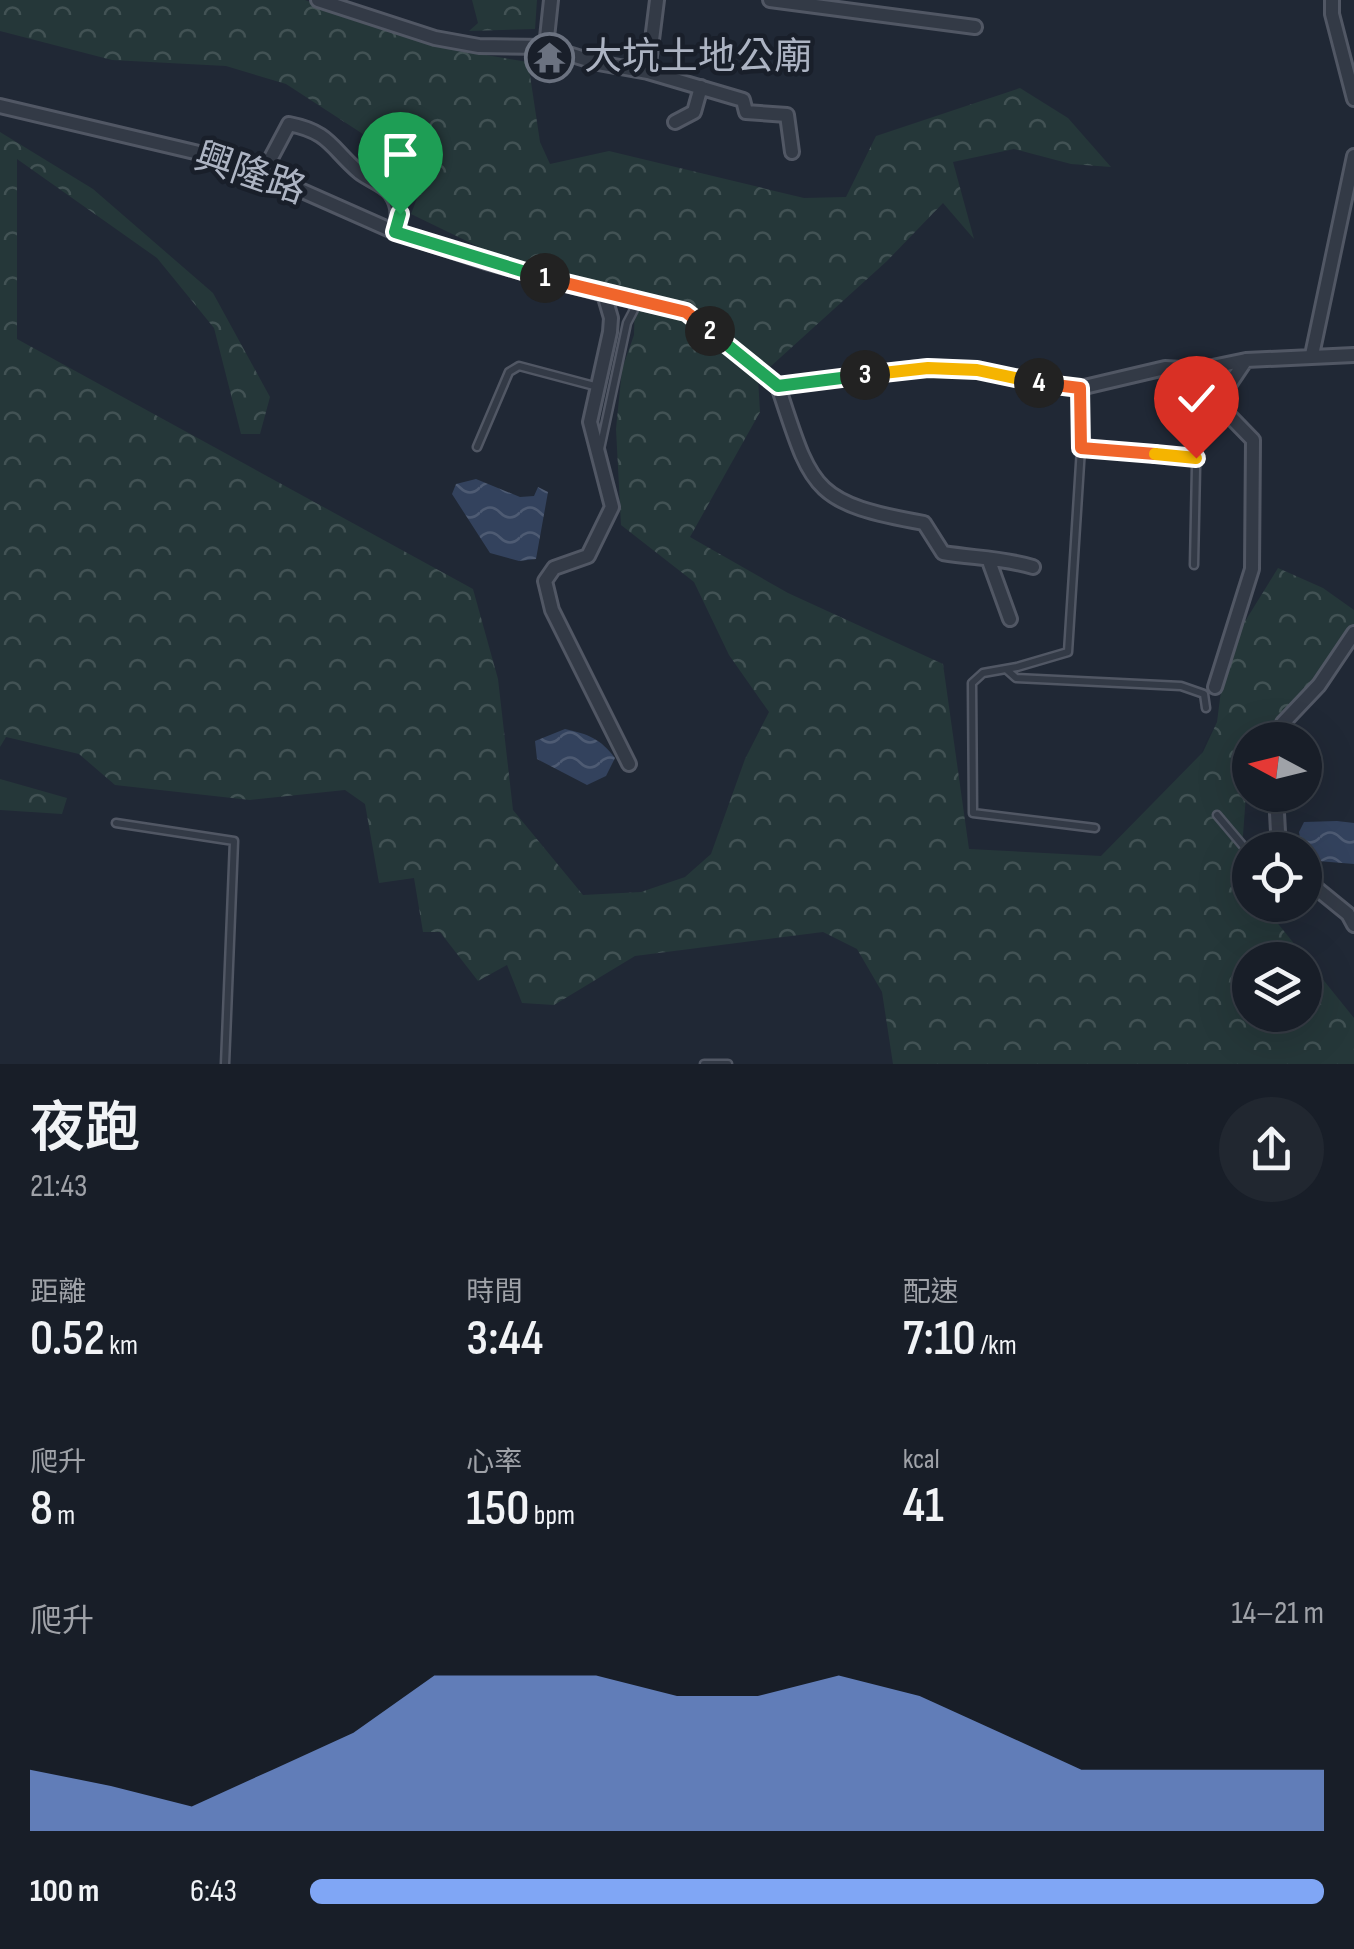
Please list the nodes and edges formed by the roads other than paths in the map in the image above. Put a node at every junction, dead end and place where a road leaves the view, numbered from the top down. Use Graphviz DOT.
graph roads {
  1 [pos="318,0"];
  2 [pos="551,0"];
  3 [pos="657,0"];
  4 [pos="770,0"];
  5 [pos="1332,0"];
  6 [pos="975,27"];
  7 [pos="546,46"];
  8 [pos="648,72"];
  9 [pos="700,87"];
  10 [pos="1354,99"];
  11 [pos="0,106"];
  12 [pos="675,122"];
  13 [pos="792,152"];
  14 [pos="1354,156"];
  15 [pos="263,173"];
  16 [pos="395,232"];
  17 [pos="604,294"];
  18 [pos="639,301"];
  19 [pos="1312,355"];
  20 [pos="1354,355"];
  21 [pos="1246,360"];
  22 [pos="1198,370"];
  23 [pos="778,386"];
  24 [pos="599,387"];
  25 [pos="1080,388"];
  26 [pos="477,448"];
  27 [pos="1081,448"];
  28 [pos="600,453"];
  29 [pos="1196,458"];
  30 [pos="989,561"];
  31 [pos="1194,565"];
  32 [pos="1033,567"];
  33 [pos="1010,619"];
  34 [pos="1354,633"];
  35 [pos="1006,669"];
  36 [pos="1215,687"];
  37 [pos="1206,708"];
  38 [pos="1283,722"];
  39 [pos="628,764"];
  40 [pos="1217,815"];
  41 [pos="116,823"];
  42 [pos="1095,828"];
  43 [pos="1232,833"];
  44 [pos="1322,893"];
  45 [pos="1354,931"];
  46 [pos="226,1064"];
  47 [pos="704,1064"];
  48 [pos="728,1064"];
  1 -- 7 [label="street"];
  2 -- 7 [label="street"];
  3 -- 8 [label="street"];
  4 -- 6 [label="street"];
  5 -- 10 [label="street"];
  7 -- 8 [label="street"];
  8 -- 9 [label="street"];
  9 -- 12 [label="street"];
  9 -- 13 [label="street"];
  11 -- 15 [label="street, 興隆路"];
  14 -- 19 [label="street"];
  15 -- 16 [label="street, 興隆路"];
  15 -- 16 [label="street"];
  16 -- 17 [label="street, 興隆路"];
  17 -- 18 [label="street, 興隆路"];
  17 -- 24 [label="street"];
  18 -- 23 [label="street, 興隆路"];
  18 -- 28 [label="lane"];
  19 -- 20 [label="street"];
  19 -- 21 [label="street"];
  21 -- 22 [label="street"];
  21 -- 36 [label="street"];
  22 -- 25 [label="street"];
  22 -- 29 [label="lane"];
  23 -- 25 [label="street"];
  23 -- 30 [label="street"];
  24 -- 26 [label="lane"];
  24 -- 28 [label="street"];
  25 -- 27 [label="lane"];
  27 -- 29 [label="lane"];
  27 -- 35 [label="lane"];
  28 -- 39 [label="street"];
  29 -- 31 [label="lane"];
  30 -- 32 [label="street"];
  30 -- 33 [label="street"];
  34 -- 38 [label="street"];
  35 -- 37 [label="lane"];
  35 -- 42 [label="lane"];
  40 -- 43 [label="lane"];
  41 -- 46 [label="lane"];
  44 -- 45 [label="street"];
  47 -- 48 [label="lane"];
}
